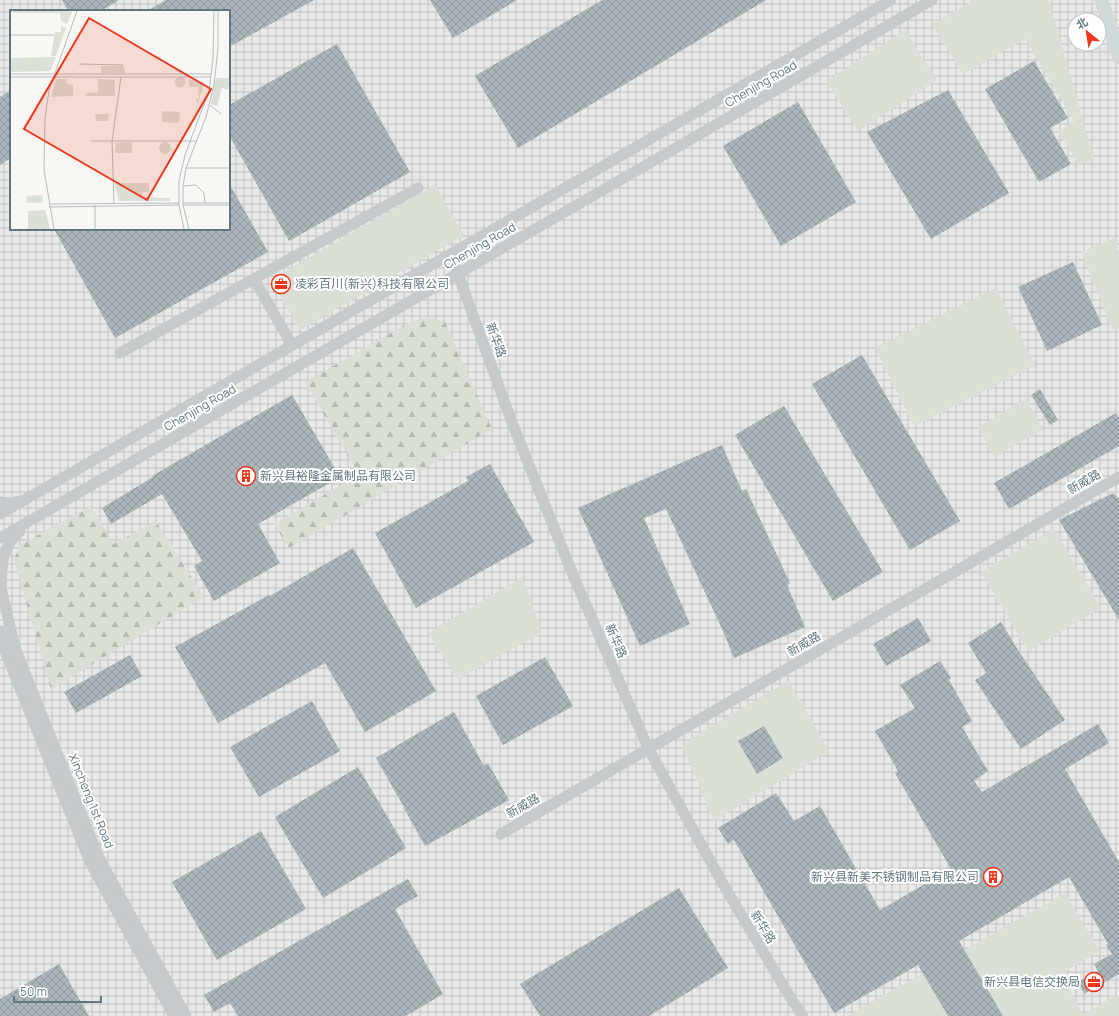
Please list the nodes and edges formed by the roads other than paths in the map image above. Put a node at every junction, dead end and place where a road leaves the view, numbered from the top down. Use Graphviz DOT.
graph roads {
  1 [pos="891,0"];
  2 [pos="932,0"];
  3 [pos="1102,0"];
  4 [pos="1119,57"];
  5 [pos="418,188"];
  6 [pos="452,253"];
  7 [pos="458,274"];
  8 [pos="254,279"];
  9 [pos="292,345"];
  10 [pos="120,353"];
  11 [pos="1119,477"];
  12 [pos="25,499"];
  13 [pos="0,502"];
  14 [pos="0,514"];
  15 [pos="30,521"];
  16 [pos="0,538"];
  17 [pos="1,588"];
  18 [pos="0,631"];
  19 [pos="648,748"];
  20 [pos="501,834"];
  21 [pos="174,1016"];
  22 [pos="186,1016"];
  23 [pos="803,1016"];
  1 -- 6 [label="street, Chenjing Road"];
  2 -- 7 [label="street, Chenjing Road"];
  3 -- 4 [label="main road"];
  5 -- 8 [label="street"];
  6 -- 7 [label="street, 新华路"];
  6 -- 9 [label="street, Chenjing Road"];
  7 -- 15 [label="street, Chenjing Road"];
  7 -- 19 [label="street, 新华路"];
  8 -- 9 [label="street"];
  8 -- 10 [label="street"];
  9 -- 12 [label="street, Chenjing Road"];
  11 -- 19 [label="street, 新威路"];
  12 -- 13 [label="street"];
  12 -- 14 [label="street, Chenjing Road"];
  15 -- 16 [label="street, Chenjing Road"];
  15 -- 17 [label="street, Xincheng 1st Road"];
  17 -- 22 [label="street, Xincheng 1st Road"];
  18 -- 21 [label="street, Xincheng 1st Road"];
  19 -- 20 [label="street, 新威路"];
  19 -- 23 [label="street, 新华路"];
}
